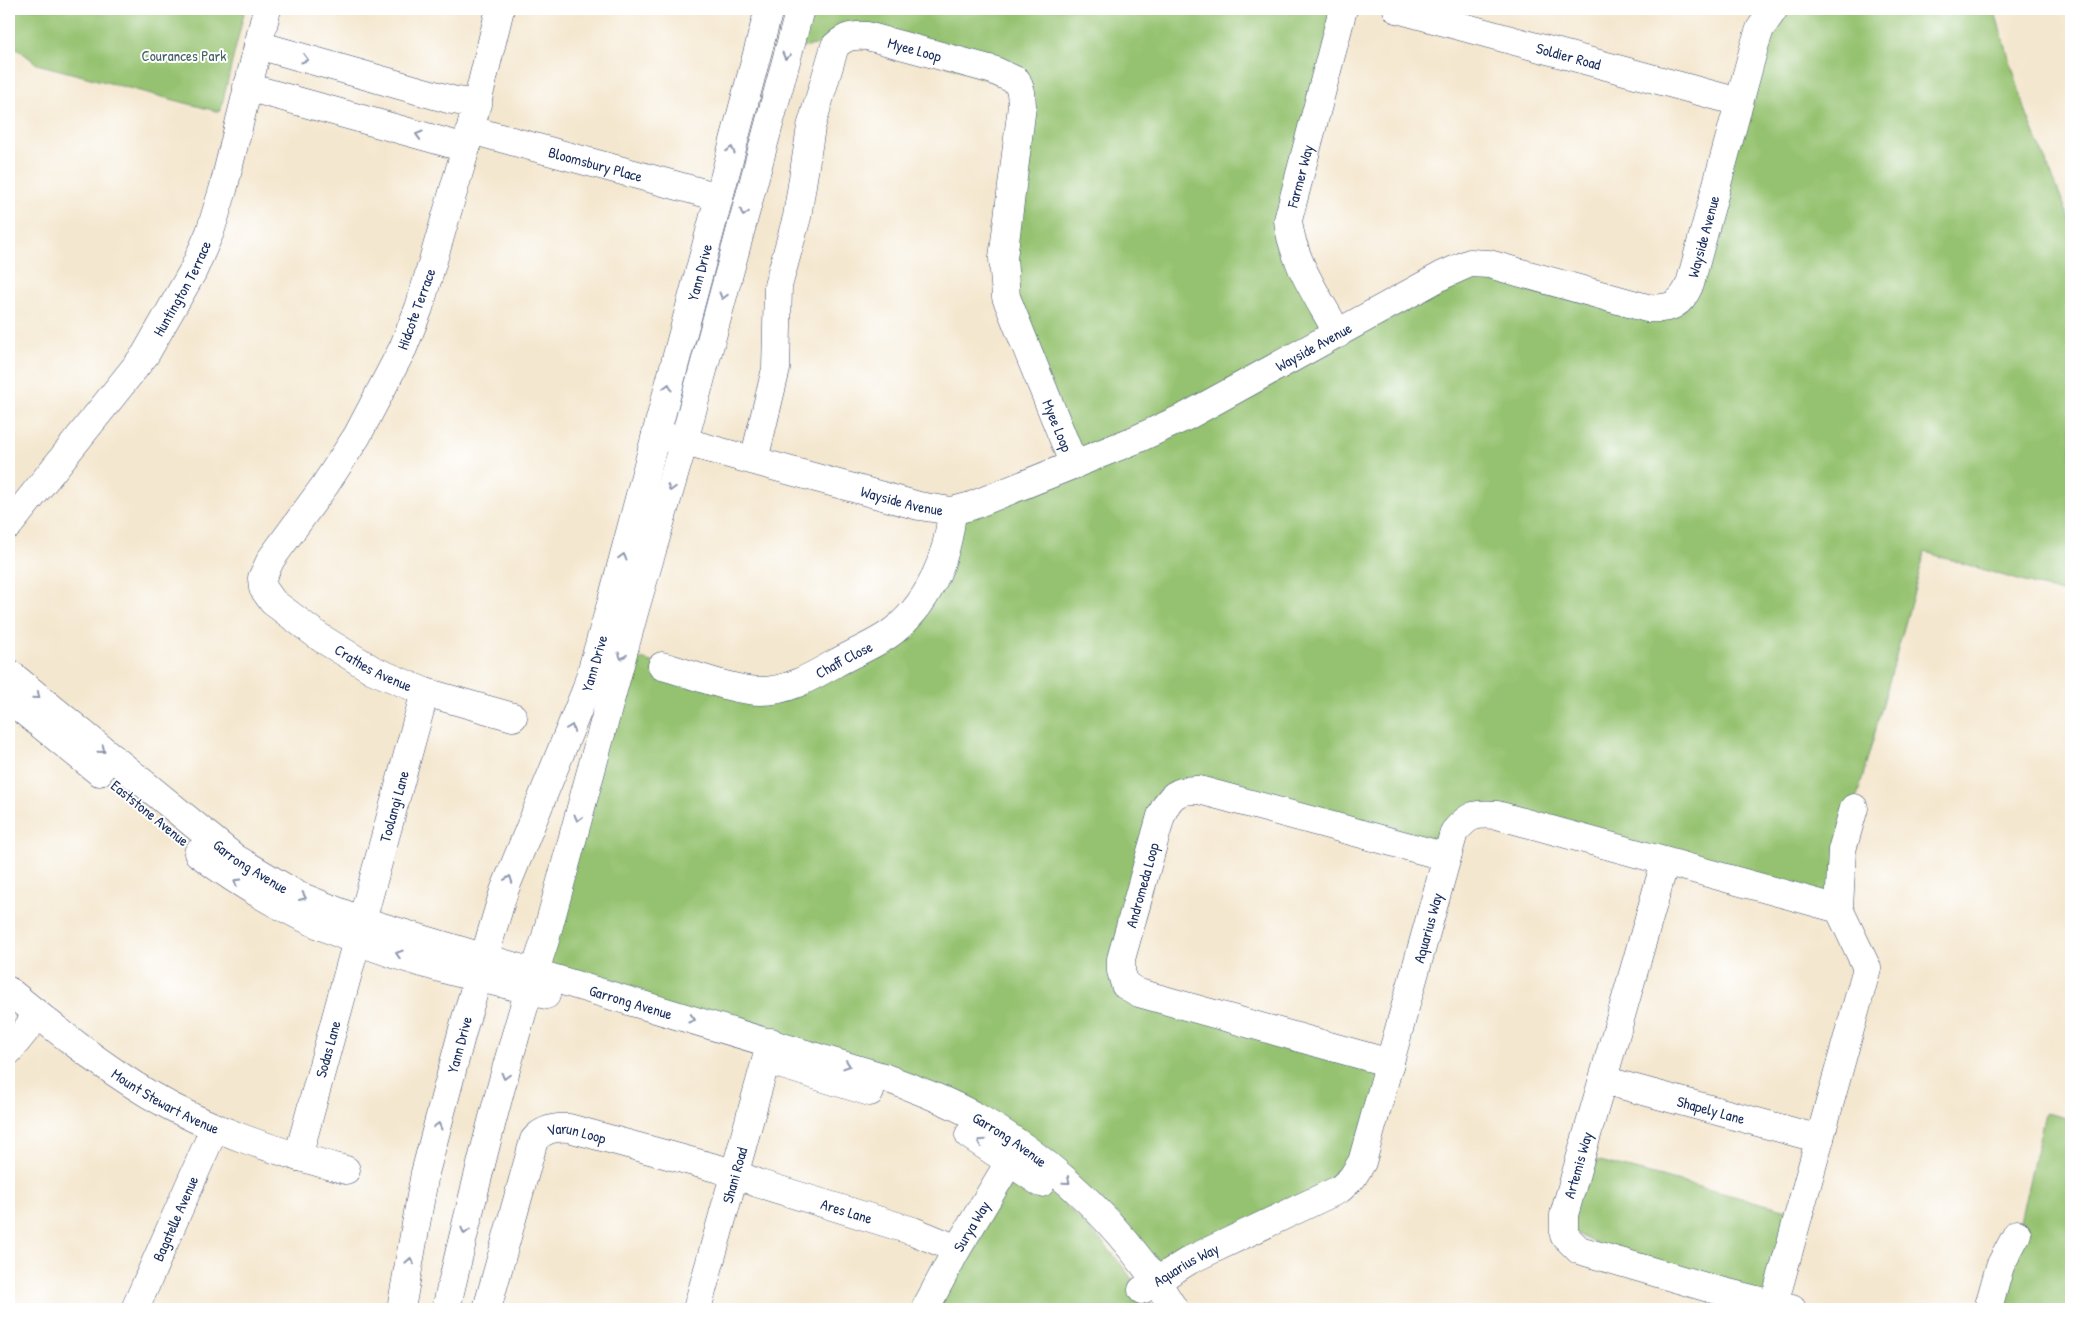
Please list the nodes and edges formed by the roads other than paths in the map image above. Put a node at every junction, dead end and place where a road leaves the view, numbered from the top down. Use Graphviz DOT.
graph roads {
  1 [pos="267,9"];
  2 [pos="500,9"];
  3 [pos="769,9"];
  4 [pos="800,9"];
  5 [pos="1343,9"];
  6 [pos="1396,9"];
  7 [pos="1774,9"];
  8 [pos="258,45"];
  9 [pos="247,87"];
  10 [pos="1739,102"];
  11 [pos="478,104"];
  12 [pos="469,139"];
  13 [pos="719,197"];
  14 [pos="1338,334"];
  15 [pos="656,434"];
  16 [pos="684,441"];
  17 [pos="754,460"];
  18 [pos="1074,465"];
  19 [pos="952,511"];
  20 [pos="9,525"];
  21 [pos="262,578"];
  22 [pos="662,666"];
  23 [pos="9,673"];
  24 [pos="425,692"];
  25 [pos="9,699"];
  26 [pos="513,716"];
  27 [pos="1854,808"];
  28 [pos="1447,857"];
  29 [pos="1665,862"];
  30 [pos="1839,910"];
  31 [pos="326,929"];
  32 [pos="359,930"];
  33 [pos="482,967"];
  34 [pos="532,981"];
  35 [pos="9,991"];
  36 [pos="38,1015"];
  37 [pos="9,1051"];
  38 [pos="769,1051"];
  39 [pos="1390,1062"];
  40 [pos="1603,1080"];
  41 [pos="214,1127"];
  42 [pos="1820,1139"];
  43 [pos="1015,1152"];
  44 [pos="298,1157"];
  45 [pos="346,1170"];
  46 [pos="734,1173"];
  47 [pos="2017,1234"];
  48 [pos="958,1249"];
  49 [pos="1150,1294"];
  50 [pos="1706,1299"];
  51 [pos="1783,1307"];
  52 [pos="135,1309"];
  53 [pos="401,1309"];
  54 [pos="446,1309"];
  55 [pos="487,1309"];
  56 [pos="697,1309"];
  57 [pos="925,1309"];
  58 [pos="1174,1309"];
  59 [pos="1988,1309"];
  1 -- 8 [label="street, Huntington Terrace"];
  2 -- 11 [label="street, Hidcote Terrace"];
  13 -- 3 [label="street, Yann Drive, one-way"];
  4 -- 16 [label="street, Yann Drive, one-way"];
  5 -- 14 [label="street, Farmer Way"];
  6 -- 10 [label="street, Soldier Road"];
  7 -- 10 [label="street, Wayside Avenue"];
  8 -- 9 [label="street, Huntington Terrace"];
  8 -- 11 [label="street, one-way"];
  12 -- 9 [label="street, Bloomsbury Place, one-way"];
  9 -- 20 [label="street, Huntington Terrace"];
  10 -- 14 [label="street, Wayside Avenue"];
  11 -- 12 [label="street, Hidcote Terrace"];
  12 -- 13 [label="street, Bloomsbury Place"];
  12 -- 21 [label="street, Hidcote Terrace"];
  15 -- 13 [label="street, Yann Drive, one-way"];
  14 -- 18 [label="street, Wayside Avenue"];
  15 -- 16 [label="street, Wayside Avenue"];
  33 -- 15 [label="street, Yann Drive, one-way"];
  16 -- 17 [label="street, Wayside Avenue"];
  16 -- 34 [label="street, Yann Drive, one-way"];
  17 -- 18 [label="street, Myee Loop"];
  17 -- 19 [label="street, Wayside Avenue"];
  18 -- 19 [label="street, Wayside Avenue"];
  19 -- 22 [label="street, Chaff Close"];
  21 -- 24 [label="street, Crathes Avenue"];
  23 -- 32 [label="street, Garrong Avenue, one-way"];
  24 -- 26 [label="street, Crathes Avenue"];
  24 -- 32 [label="street, Toolangi Lane"];
  31 -- 25 [label="street, Eaststone Avenue, one-way"];
  27 -- 30 [label="street"];
  28 -- 29 [label="street, Aquarius Way"];
  28 -- 39 [label="street, Aquarius Way"];
  28 -- 39 [label="street, Andromeda Loop"];
  29 -- 30 [label="street, Aquarius Way"];
  29 -- 40 [label="street, Artemis Way"];
  30 -- 42 [label="street"];
  31 -- 32 [label="street, Garrong Avenue"];
  32 -- 33 [label="street, Garrong Avenue"];
  32 -- 44 [label="street, Sodas Lane"];
  33 -- 34 [label="street, Garrong Avenue"];
  53 -- 33 [label="street, Yann Drive, one-way"];
  34 -- 38 [label="street, Garrong Avenue"];
  34 -- 54 [label="street, Yann Drive, one-way"];
  35 -- 36 [label="street, Mount Stewart Avenue"];
  36 -- 37 [label="street"];
  36 -- 41 [label="street, Mount Stewart Avenue"];
  38 -- 43 [label="street, Garrong Avenue"];
  38 -- 46 [label="street, Shani Road"];
  39 -- 49 [label="street, Aquarius Way"];
  40 -- 42 [label="street, Shapely Lane"];
  40 -- 50 [label="street, Artemis Way"];
  41 -- 44 [label="street, Mount Stewart Avenue"];
  41 -- 52 [label="street, Bagatelle Avenue"];
  42 -- 51 [label="street"];
  43 -- 48 [label="street, Surya Way"];
  43 -- 49 [label="street, Garrong Avenue"];
  44 -- 45 [label="street, Mount Stewart Avenue"];
  46 -- 48 [label="street, Ares Lane"];
  46 -- 55 [label="street, Varun Loop"];
  46 -- 56 [label="street, Shani Road"];
  47 -- 59 [label="street"];
  48 -- 57 [label="street, Surya Way"];
  49 -- 58 [label="street, Garrong Avenue"];
  50 -- 51 [label="street, Artemis Way"];
}
